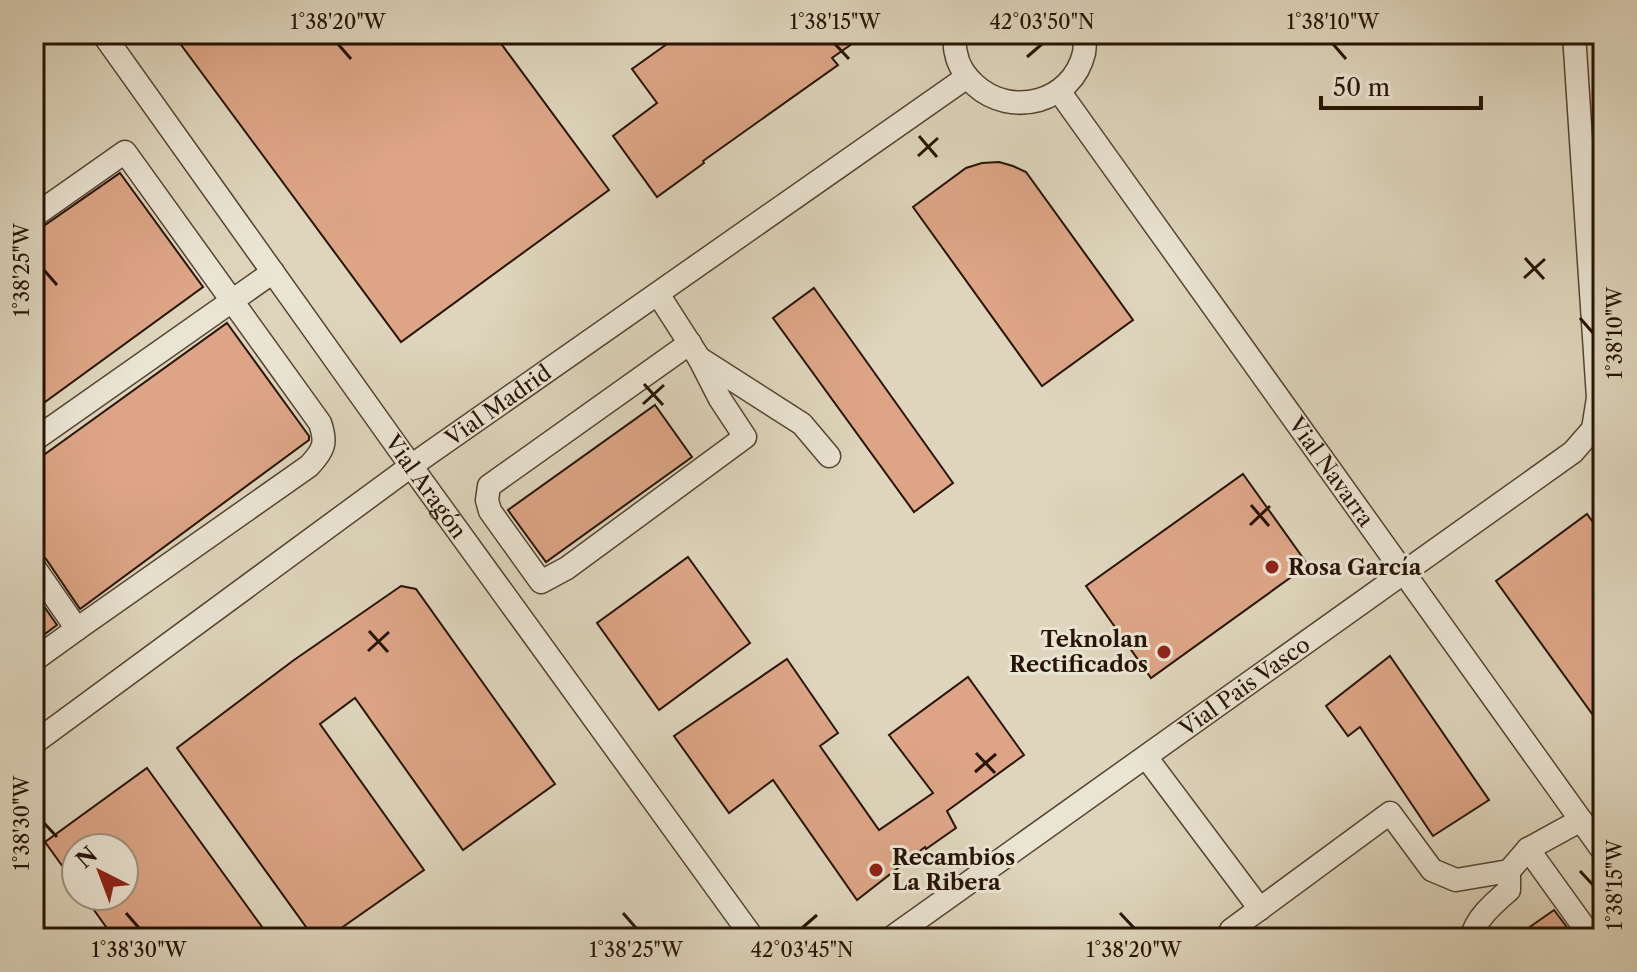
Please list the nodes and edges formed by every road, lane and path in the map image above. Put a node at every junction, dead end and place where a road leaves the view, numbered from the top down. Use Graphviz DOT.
graph roads {
  1 [pos="103,34"];
  2 [pos="955,34"];
  3 [pos="1085,34"];
  4 [pos="1574,34"];
  5 [pos="967,77"];
  6 [pos="1059,91"];
  7 [pos="34,216"];
  8 [pos="273,272"];
  9 [pos="658,294"];
  10 [pos="232,300"];
  11 [pos="695,351"];
  12 [pos="34,440"];
  13 [pos="829,456"];
  14 [pos="411,466"];
  15 [pos="34,567"];
  16 [pos="1405,572"];
  17 [pos="77,629"];
  18 [pos="34,660"];
  19 [pos="34,743"];
  20 [pos="1146,757"];
  21 [pos="1581,820"];
  22 [pos="1528,849"];
  23 [pos="1603,851"];
  24 [pos="1509,871"];
  25 [pos="1260,909"];
  26 [pos="1231,930"];
  27 [pos="753,938"];
  28 [pos="891,938"];
  29 [pos="1471,938"];
  30 [pos="1592,938"];
  1 -- 8 [label="street, Vial Aragón"];
  2 -- 5 [label="street"];
  3 -- 6 [label="street"];
  4 -- 16 [label="street, Vial Pais Vasco"];
  5 -- 6 [label="street"];
  5 -- 9 [label="street, Vial Madrid"];
  6 -- 16 [label="street, Vial Navarra"];
  7 -- 10 [label="street"];
  8 -- 10 [label="street"];
  8 -- 14 [label="street, Vial Aragón"];
  9 -- 11 [label="street"];
  9 -- 14 [label="street, Vial Madrid"];
  10 -- 12 [label="street"];
  10 -- 17 [label="street"];
  11 -- 11 [label="street"];
  11 -- 13 [label="street"];
  14 -- 19 [label="street, Vial Madrid"];
  14 -- 27 [label="street, Vial Aragón"];
  15 -- 17 [label="street"];
  16 -- 20 [label="street, Vial Pais Vasco"];
  16 -- 21 [label="street, Vial Navarra"];
  17 -- 18 [label="street"];
  20 -- 25 [label="street"];
  20 -- 28 [label="street, Vial Pais Vasco"];
  21 -- 22 [label="street"];
  21 -- 23 [label="street, Vial Navarra"];
  22 -- 24 [label="street"];
  22 -- 30 [label="street"];
  24 -- 25 [label="street"];
  24 -- 29 [label="street"];
  25 -- 26 [label="street"];
}
